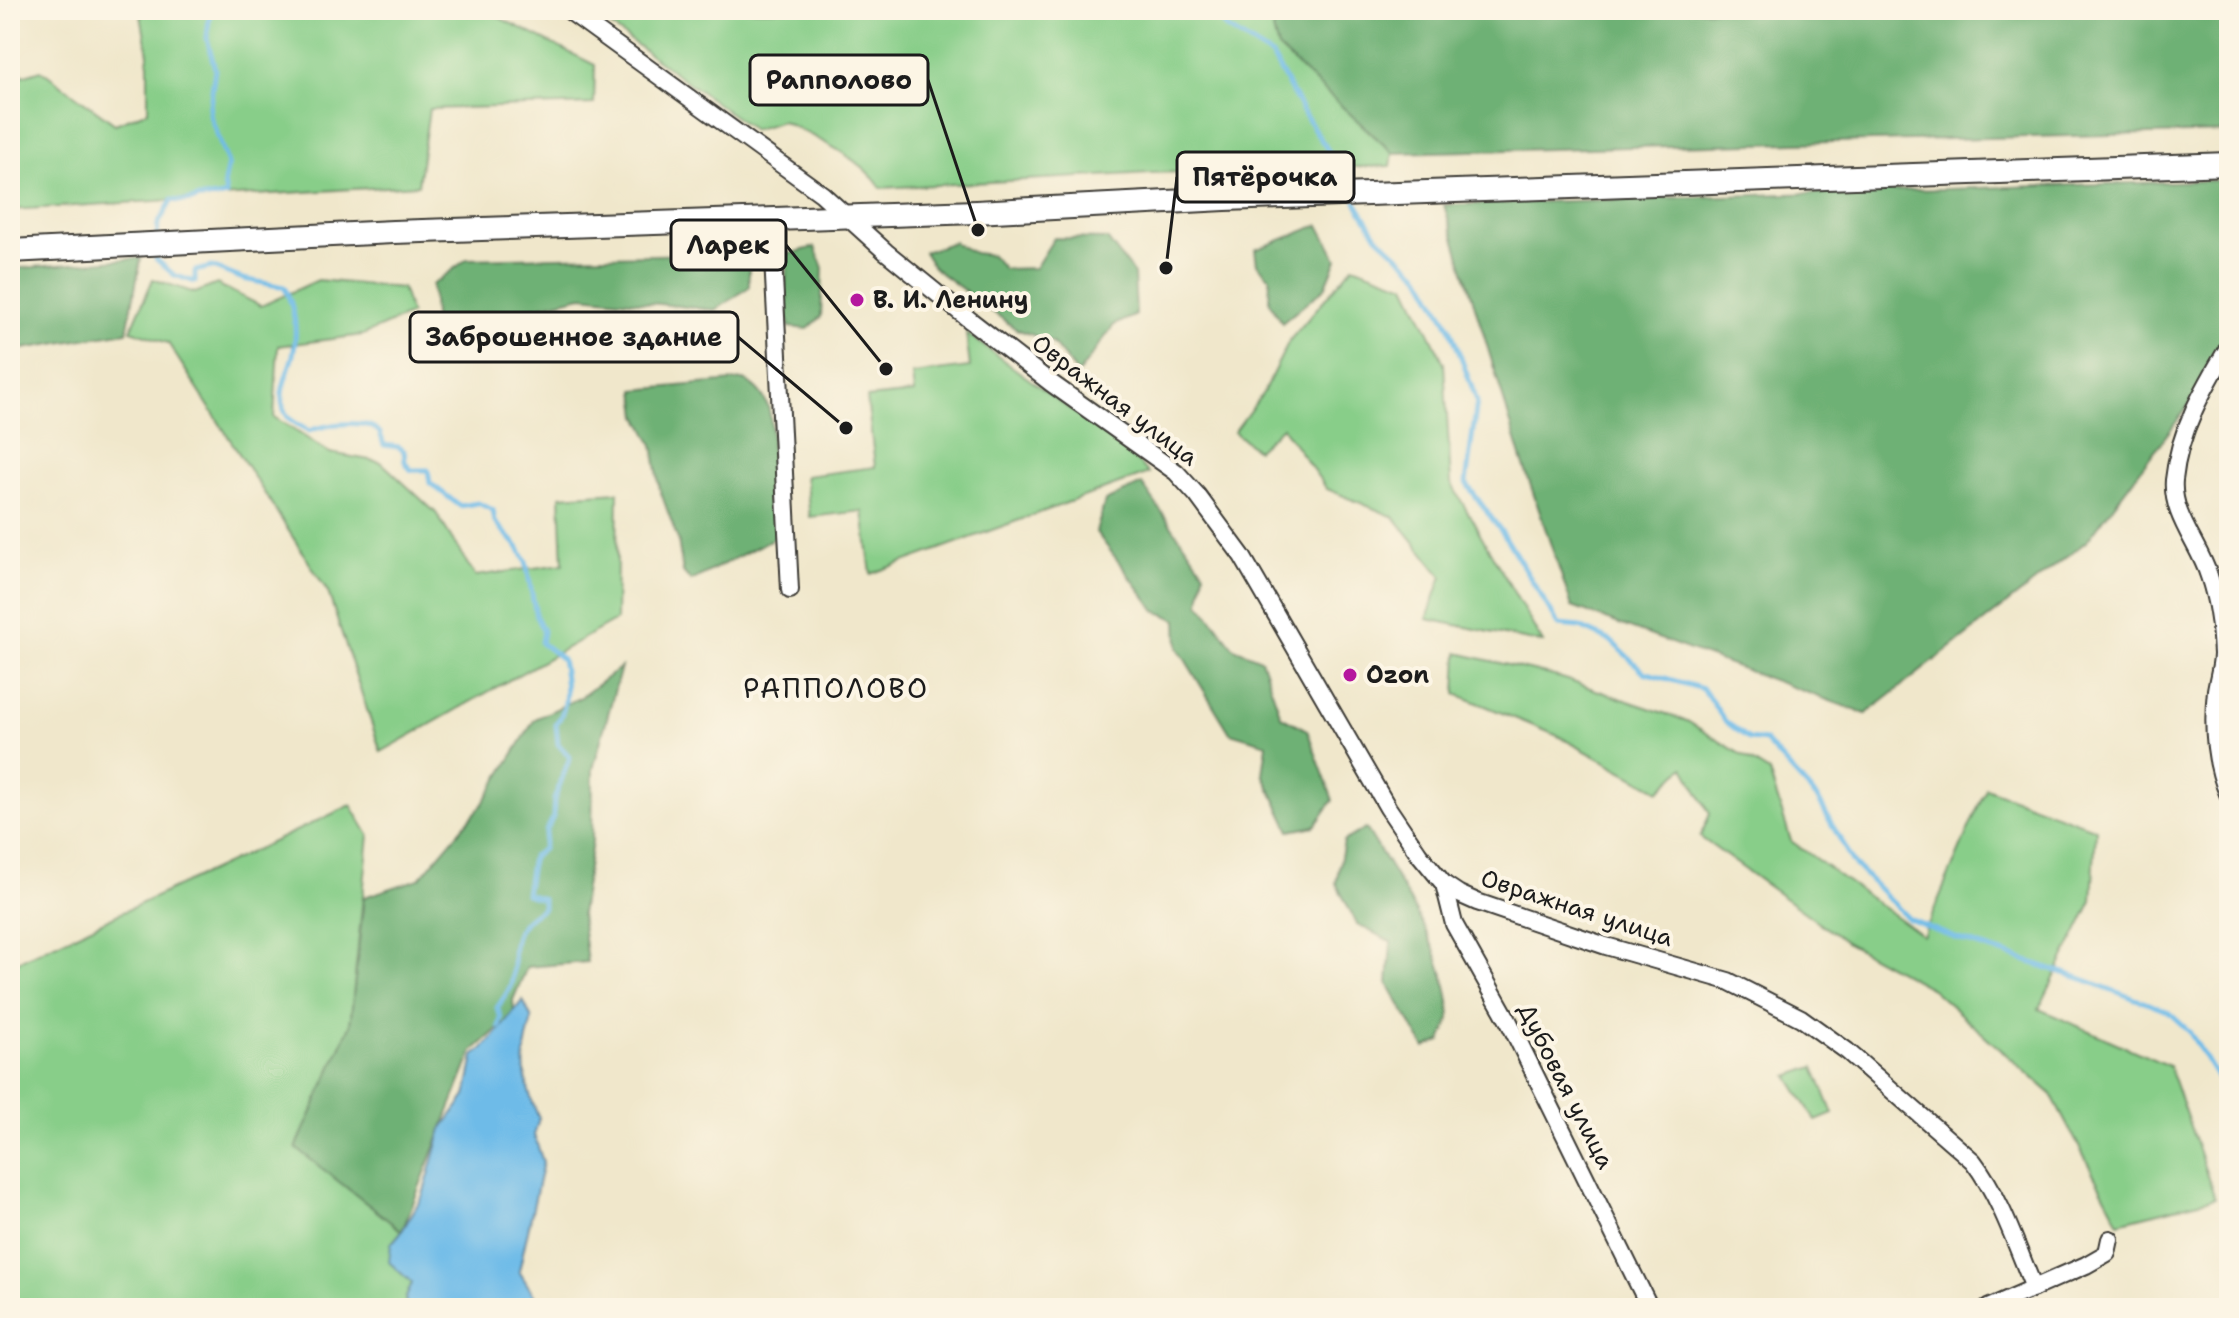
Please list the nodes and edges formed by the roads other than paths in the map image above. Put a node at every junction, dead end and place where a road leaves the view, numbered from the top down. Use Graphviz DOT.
graph roads {
  1 [pos="568,10"];
  2 [pos="2229,164"];
  3 [pos="848,216"];
  4 [pos="771,219"];
  5 [pos="10,251"];
  6 [pos="2229,346"];
  7 [pos="790,590"];
  8 [pos="2229,796"];
  9 [pos="1444,884"];
  10 [pos="2110,1239"];
  11 [pos="2034,1288"];
  12 [pos="1650,1308"];
  13 [pos="1988,1308"];
  1 -- 3 [label="street, Овражная улица"];
  2 -- 3 [label="main road"];
  3 -- 4 [label="main road"];
  3 -- 9 [label="street, Овражная улица"];
  4 -- 5 [label="main road"];
  4 -- 7 [label="street"];
  6 -- 8 [label="street"];
  9 -- 11 [label="street, Овражная улица"];
  9 -- 12 [label="street, Дубовая улица"];
  10 -- 11 [label="street"];
  11 -- 13 [label="street"];
}
